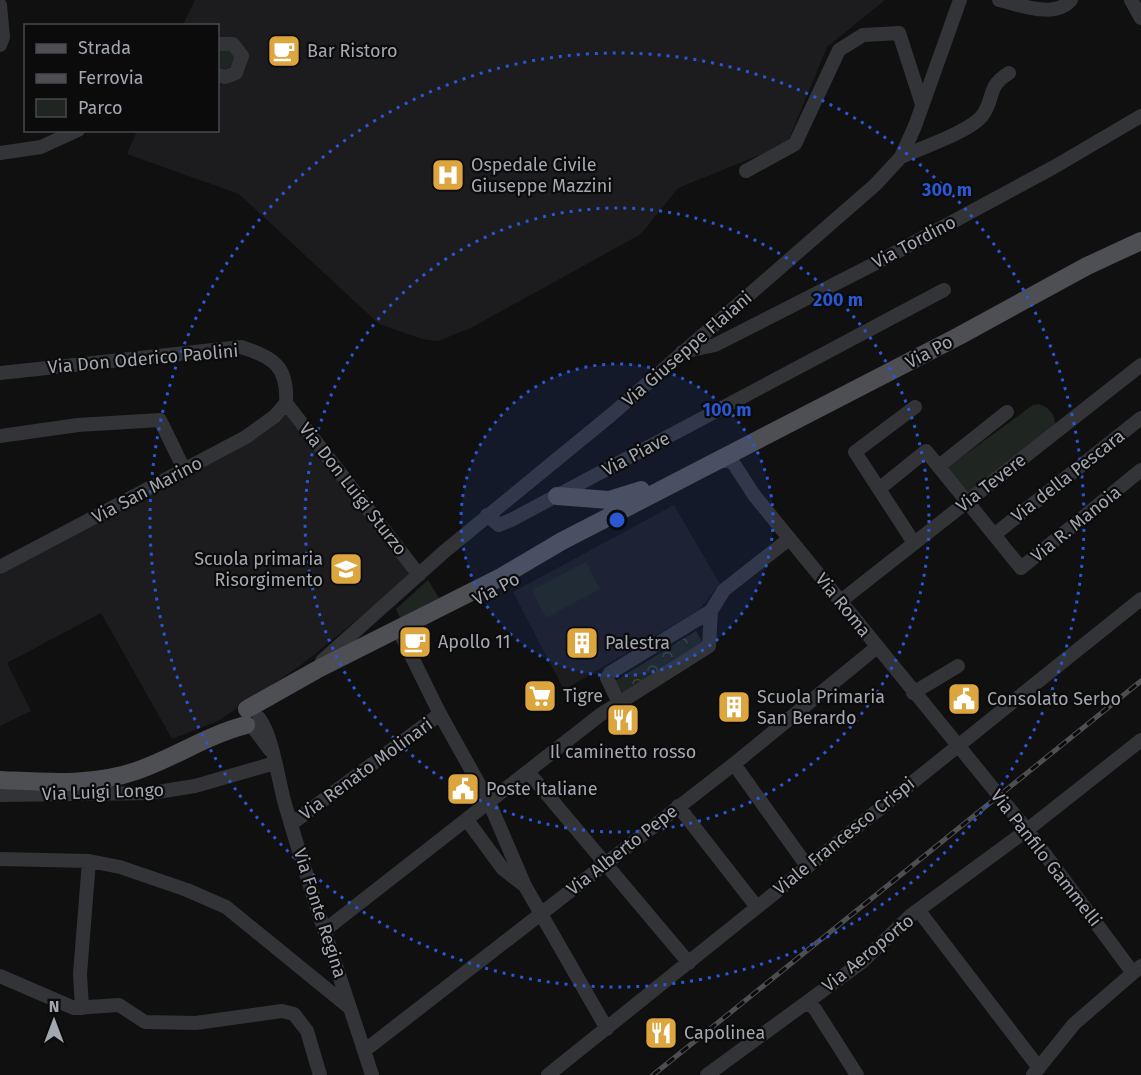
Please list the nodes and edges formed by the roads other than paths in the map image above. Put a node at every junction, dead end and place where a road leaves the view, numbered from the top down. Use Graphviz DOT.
graph roads {
  1 [pos="960,0"];
  2 [pos="999,0"];
  3 [pos="1071,0"];
  4 [pos="1131,0"];
  5 [pos="0,5"];
  6 [pos="1141,18"];
  7 [pos="219,44"];
  8 [pos="0,45"];
  9 [pos="1009,73"];
  10 [pos="219,75"];
  11 [pos="922,104"];
  12 [pos="1141,116"];
  13 [pos="74,132"];
  14 [pos="0,153"];
  15 [pos="901,157"];
  16 [pos="746,171"];
  17 [pos="1141,243"];
  18 [pos="944,290"];
  19 [pos="680,352"];
  20 [pos="1141,365"];
  21 [pos="0,373"];
  22 [pos="286,404"];
  23 [pos="915,407"];
  24 [pos="1007,412"];
  25 [pos="1141,418"];
  26 [pos="0,436"];
  27 [pos="724,462"];
  28 [pos="939,466"];
  29 [pos="184,469"];
  30 [pos="1141,470"];
  31 [pos="879,489"];
  32 [pos="644,493"];
  33 [pos="557,496"];
  34 [pos="968,501"];
  35 [pos="487,515"];
  36 [pos="994,535"];
  37 [pos="789,539"];
  38 [pos="914,543"];
  39 [pos="566,550"];
  40 [pos="0,567"];
  41 [pos="419,575"];
  42 [pos="1141,599"];
  43 [pos="842,600"];
  44 [pos="711,611"];
  45 [pos="402,637"];
  46 [pos="877,647"];
  47 [pos="337,654"];
  48 [pos="958,666"];
  49 [pos="302,684"];
  50 [pos="913,693"];
  51 [pos="619,703"];
  52 [pos="440,714"];
  53 [pos="251,718"];
  54 [pos="1141,740"];
  55 [pos="956,746"];
  56 [pos="273,756"];
  57 [pos="734,764"];
  58 [pos="529,773"];
  59 [pos="0,780"];
  60 [pos="0,795"];
  61 [pos="489,802"];
  62 [pos="678,806"];
  63 [pos="467,820"];
  64 [pos="291,824"];
  65 [pos="1027,830"];
  66 [pos="0,859"];
  67 [pos="89,861"];
  68 [pos="604,865"];
  69 [pos="807,866"];
  70 [pos="525,886"];
  71 [pos="756,906"];
  72 [pos="920,911"];
  73 [pos="542,913"];
  74 [pos="325,930"];
  75 [pos="689,963"];
  76 [pos="1137,970"];
  77 [pos="0,976"];
  78 [pos="808,1003"];
  79 [pos="82,1008"];
  80 [pos="350,1008"];
  81 [pos="607,1029"];
  82 [pos="364,1051"];
  83 [pos="1036,1071"];
  84 [pos="320,1075"];
  85 [pos="372,1075"];
  86 [pos="548,1075"];
  87 [pos="707,1075"];
  88 [pos="857,1075"];
  1 -- 11 [label="street, Via Giuseppe Flaiani"];
  2 -- 3 [label="street"];
  4 -- 6 [label="street"];
  5 -- 8 [label="street"];
  7 -- 10 [label="street"];
  9 -- 15 [label="street"];
  11 -- 15 [label="street, Via Giuseppe Flaiani"];
  11 -- 16 [label="street"];
  12 -- 19 [label="street, Via Tordino"];
  13 -- 14 [label="street"];
  15 -- 19 [label="street, Via Giuseppe Flaiani"];
  17 -- 27 [label="main road, Via Po"];
  17 -- 27 [label="main road, Via Po"];
  18 -- 33 [label="street, Via Piave"];
  19 -- 35 [label="street, Via Giuseppe Flaiani"];
  20 -- 34 [label="street, Via Tevere"];
  21 -- 22 [label="street, Via Don Oderico Paolini"];
  22 -- 29 [label="street, Via San Marino"];
  22 -- 41 [label="street, Via Don Luigi Sturzo"];
  23 -- 31 [label="street"];
  24 -- 28 [label="street"];
  25 -- 36 [label="street, Via della Pescara"];
  26 -- 29 [label="street"];
  27 -- 32 [label="main road, Via Po"];
  27 -- 37 [label="street, Via Roma"];
  27 -- 39 [label="main road, Via Po"];
  28 -- 31 [label="street, Via R. Manoia"];
  28 -- 34 [label="street, Via R. Manoia"];
  29 -- 40 [label="street, Via San Marino"];
  30 -- 36 [label="street, Via R. Manoia"];
  31 -- 38 [label="street"];
  32 -- 33 [label="main road"];
  32 -- 39 [label="main road"];
  32 -- 47 [label="main road, Via Po"];
  33 -- 35 [label="street, Via Piave"];
  34 -- 36 [label="street, Via R. Manoia"];
  34 -- 38 [label="street, Via Tevere"];
  35 -- 41 [label="street, Via Giuseppe Flaiani"];
  37 -- 43 [label="street, Via Roma"];
  37 -- 44 [label="street"];
  38 -- 43 [label="street, Via Tevere"];
  39 -- 45 [label="main road, Via Po"];
  41 -- 47 [label="street, Via Giuseppe Flaiani"];
  42 -- 55 [label="street, Viale Francesco Crispi"];
  43 -- 46 [label="street, Via Roma"];
  44 -- 51 [label="street"];
  44 -- 51 [label="street"];
  45 -- 49 [label="main road, Via Po"];
  45 -- 52 [label="street"];
  46 -- 50 [label="street, Via Roma"];
  46 -- 57 [label="street, Via Alberto Pepe"];
  47 -- 49 [label="main road, Via Po"];
  48 -- 50 [label="street"];
  49 -- 53 [label="main road"];
  50 -- 55 [label="street, Via Roma"];
  51 -- 58 [label="street"];
  52 -- 61 [label="street"];
  52 -- 64 [label="street, Via Renato Molinari"];
  53 -- 56 [label="street, Via Fonte Regina"];
  53 -- 59 [label="main road"];
  54 -- 65 [label="street, Via Aeroporto"];
  55 -- 65 [label="street, Via Panfilo Gammelli"];
  55 -- 69 [label="street, Viale Francesco Crispi"];
  56 -- 60 [label="street, Via Luigi Longo"];
  56 -- 64 [label="street, Via Fonte Regina"];
  57 -- 62 [label="street, Via Alberto Pepe"];
  57 -- 69 [label="street"];
  58 -- 61 [label="street"];
  58 -- 68 [label="street"];
  61 -- 63 [label="street"];
  61 -- 70 [label="street"];
  62 -- 68 [label="street, Via Alberto Pepe"];
  62 -- 71 [label="street"];
  63 -- 70 [label="street"];
  63 -- 74 [label="street"];
  64 -- 74 [label="street, Via Fonte Regina"];
  65 -- 72 [label="street, Via Aeroporto"];
  65 -- 76 [label="street, Via Panfilo Gammelli"];
  66 -- 67 [label="street"];
  67 -- 79 [label="street"];
  67 -- 80 [label="street"];
  68 -- 73 [label="street, Via Alberto Pepe"];
  68 -- 75 [label="street"];
  69 -- 71 [label="street, Viale Francesco Crispi"];
  70 -- 73 [label="street"];
  71 -- 75 [label="street, Viale Francesco Crispi"];
  72 -- 78 [label="street, Via Aeroporto"];
  72 -- 83 [label="street"];
  73 -- 81 [label="street"];
  73 -- 82 [label="street, Via Alberto Pepe"];
  74 -- 80 [label="street, Via Fonte Regina"];
  75 -- 81 [label="street, Viale Francesco Crispi"];
  76 -- 83 [label="street"];
  77 -- 79 [label="street"];
  78 -- 87 [label="street, Via Aeroporto"];
  78 -- 88 [label="street"];
  79 -- 84 [label="street"];
  80 -- 82 [label="street, Via Fonte Regina"];
  81 -- 86 [label="street, Viale Francesco Crispi"];
  82 -- 85 [label="street, Via Fonte Regina"];
}
